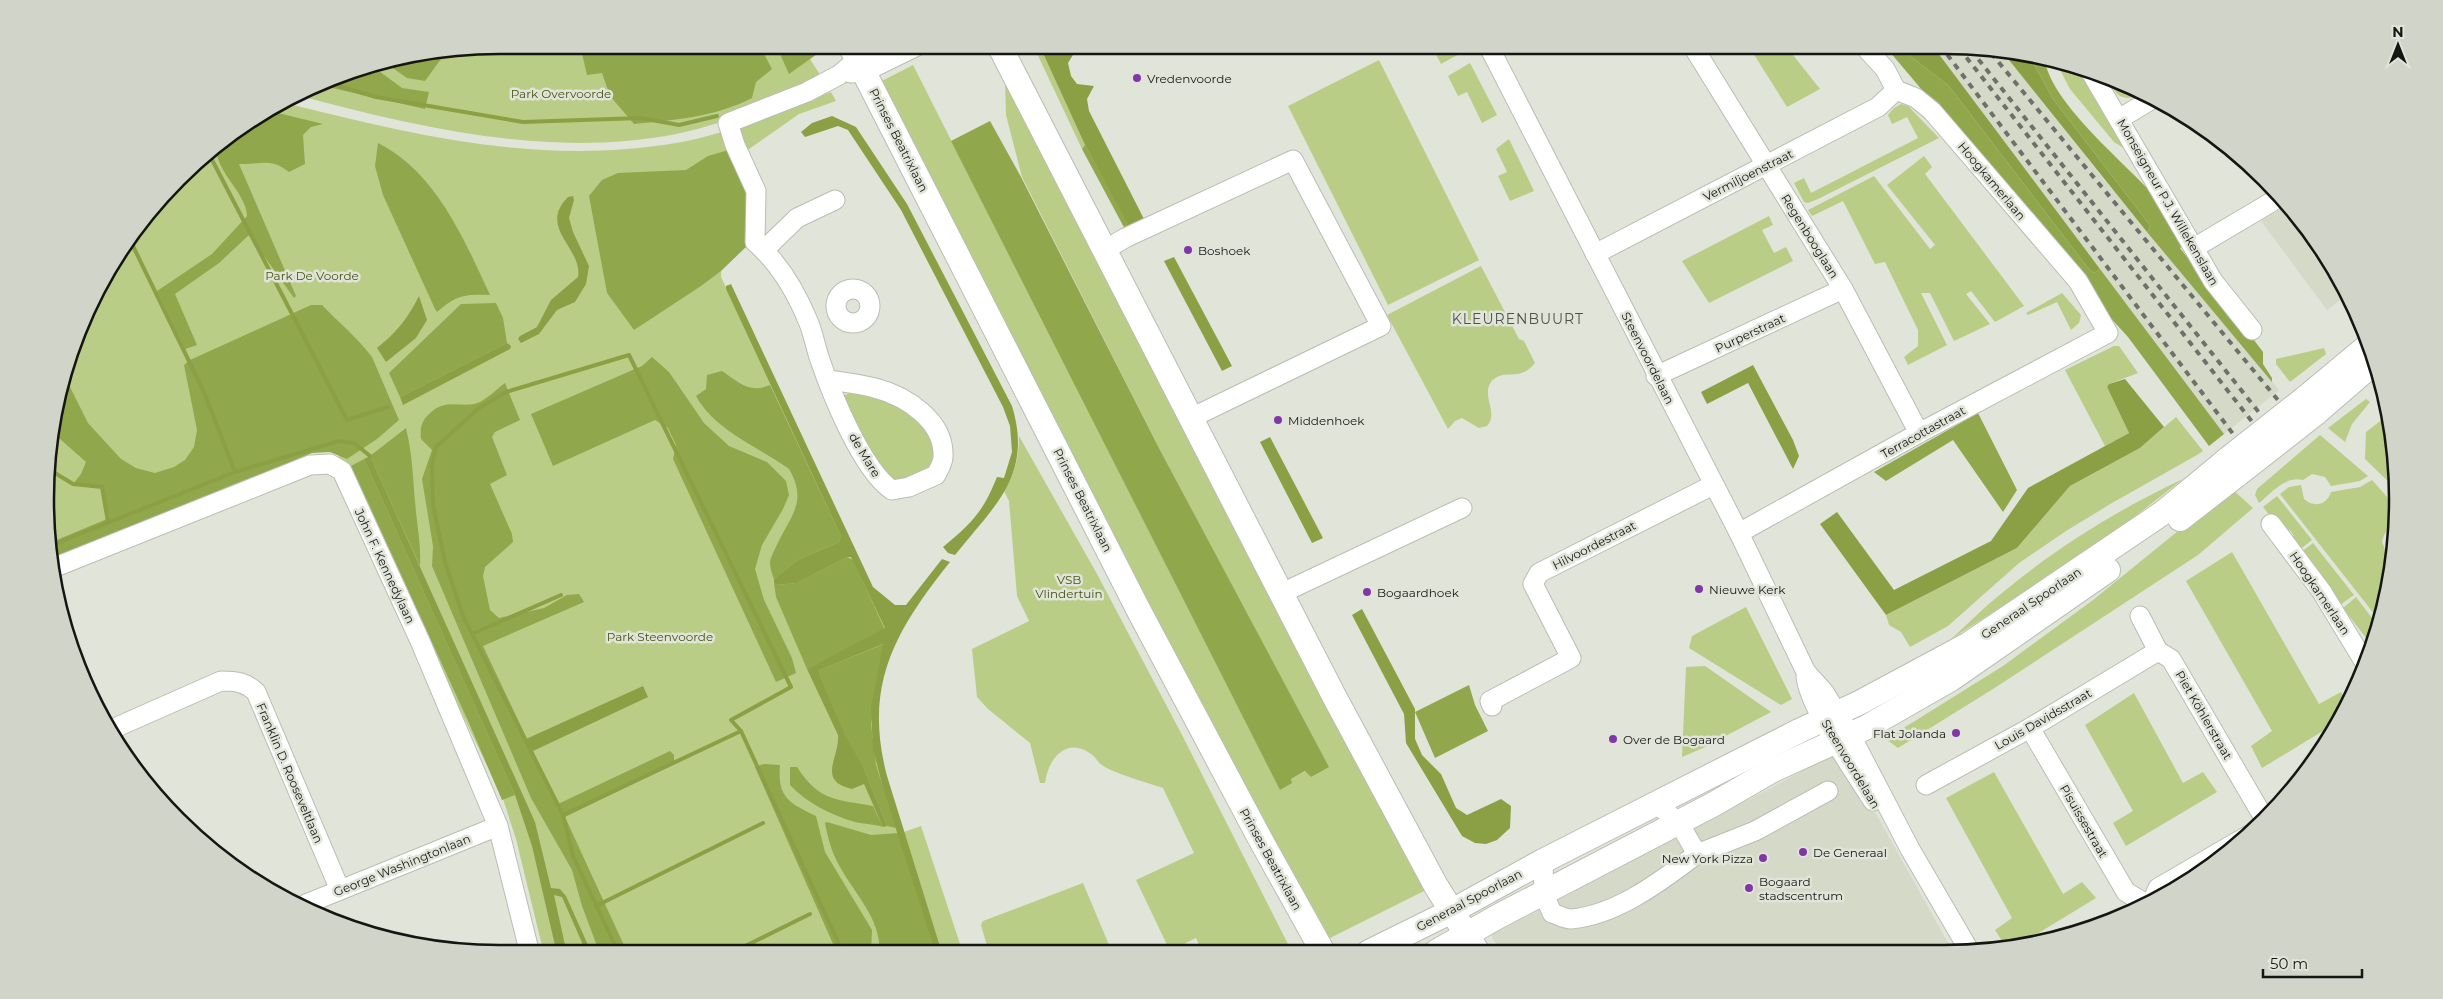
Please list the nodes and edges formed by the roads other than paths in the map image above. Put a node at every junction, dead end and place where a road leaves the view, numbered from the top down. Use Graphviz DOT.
graph roads {
  1 [pos="880,54"];
  2 [pos="1004,54"];
  3 [pos="1493,54"];
  4 [pos="1698,54"];
  5 [pos="1872,54"];
  6 [pos="858,59"];
  7 [pos="2096,81"];
  8 [pos="1896,90"];
  9 [pos="2146,103"];
  10 [pos="2119,119"];
  11 [pos="1766,166"];
  12 [pos="835,200"];
  13 [pos="2274,201"];
  14 [pos="2194,248"];
  15 [pos="764,250"];
  16 [pos="1105,250"];
  17 [pos="1595,254"];
  18 [pos="1843,289"];
  19 [pos="836,309"];
  20 [pos="808,321"];
  21 [pos="2252,330"];
  22 [pos="2108,333"];
  23 [pos="2363,350"];
  24 [pos="2369,366"];
  25 [pos="1656,376"];
  26 [pos="828,380"];
  27 [pos="2310,406"];
  28 [pos="1191,418"];
  29 [pos="1919,433"];
  30 [pos="2233,467"];
  31 [pos="1713,485"];
  32 [pos="1462,508"];
  33 [pos="2271,524"];
  34 [pos="1739,533"];
  35 [pos="59,566"];
  36 [pos="1282,593"];
  37 [pos="2140,616"];
  38 [pos="2158,651"];
  39 [pos="2361,656"];
  40 [pos="1492,706"];
  41 [pos="1830,716"];
  42 [pos="116,727"];
  43 [pos="2030,728"];
  44 [pos="1843,737"];
  45 [pos="1926,785"];
  46 [pos="1828,791"];
  47 [pos="1658,804"];
  48 [pos="2261,813"];
  49 [pos="1679,823"];
  50 [pos="498,826"];
  51 [pos="1697,854"];
  52 [pos="1543,861"];
  53 [pos="2201,863"];
  54 [pos="340,890"];
  55 [pos="2157,891"];
  56 [pos="1544,894"];
  57 [pos="2139,900"];
  58 [pos="310,902"];
  59 [pos="1452,911"];
  60 [pos="1472,943"];
  61 [pos="1966,944"];
  62 [pos="528,945"];
  63 [pos="1319,945"];
  64 [pos="1383,945"];
  1 -- 6 [label="street"];
  2 -- 16 [label="main road"];
  3 -- 17 [label="street, Steenvoordelaan"];
  4 -- 11 [label="street, Regenbooglaan"];
  5 -- 8 [label="street"];
  6 -- 15 [label="street, de Mare"];
  6 -- 63 [label="main road, Prinses Beatrixlaan"];
  7 -- 10 [label="street, Monseigneur P.J. Willekenslaan"];
  8 -- 11 [label="street, Vermiljoenstraat"];
  8 -- 22 [label="street, Hoogkamerlaan"];
  9 -- 10 [label="street"];
  10 -- 14 [label="street, Monseigneur P.J. Willekenslaan"];
  11 -- 17 [label="street, Vermiljoenstraat"];
  11 -- 18 [label="street, Regenbooglaan"];
  12 -- 15 [label="street"];
  13 -- 14 [label="street"];
  14 -- 21 [label="street, Monseigneur P.J. Willekenslaan"];
  15 -- 20 [label="street, de Mare"];
  16 -- 28 [label="main road"];
  16 -- 28 [label="street"];
  17 -- 25 [label="street, Steenvoordelaan"];
  18 -- 25 [label="street, Purperstraat"];
  18 -- 29 [label="street, Regenbooglaan"];
  19 -- 20 [label="street"];
  20 -- 26 [label="street, de Mare"];
  22 -- 29 [label="street, Terracottastraat"];
  23 -- 27 [label="main road, Generaal Spoorlaan"];
  24 -- 27 [label="main road, Generaal Spoorlaan"];
  25 -- 31 [label="street, Steenvoordelaan"];
  26 -- 26 [label="street, de Mare"];
  27 -- 30 [label="main road, Generaal Spoorlaan, bridge"];
  28 -- 36 [label="main road"];
  29 -- 34 [label="street, Terracottastraat"];
  30 -- 41 [label="main road, Generaal Spoorlaan"];
  30 -- 44 [label="main road, Generaal Spoorlaan"];
  31 -- 34 [label="street, Steenvoordelaan"];
  31 -- 40 [label="street, Hilvoordestraat"];
  32 -- 36 [label="street"];
  33 -- 39 [label="street, Hoogkamerlaan"];
  34 -- 41 [label="street, Steenvoordelaan"];
  35 -- 50 [label="street, John F. Kennedylaan"];
  36 -- 59 [label="main road"];
  37 -- 38 [label="street, Piet Köhlerstraat"];
  38 -- 43 [label="street, Louis Davidsstraat"];
  38 -- 48 [label="street, Piet Köhlerstraat"];
  41 -- 44 [label="street, Steenvoordelaan"];
  41 -- 47 [label="main road, Generaal Spoorlaan"];
  42 -- 54 [label="street, Franklin D. Rooseveltlaan"];
  43 -- 45 [label="street, Louis Davidsstraat"];
  43 -- 57 [label="street, Pisuissestraat"];
  44 -- 49 [label="main road, Generaal Spoorlaan"];
  44 -- 61 [label="street, Steenvoordelaan"];
  46 -- 51 [label="street"];
  47 -- 49 [label="street"];
  47 -- 52 [label="main road, Generaal Spoorlaan"];
  49 -- 51 [label="street"];
  49 -- 56 [label="main road, Generaal Spoorlaan"];
  50 -- 54 [label="street, George Washingtonlaan"];
  50 -- 62 [label="street, John F. Kennedylaan"];
  51 -- 56 [label="street"];
  52 -- 56 [label="street"];
  52 -- 59 [label="main road, Generaal Spoorlaan"];
  53 -- 55 [label="street"];
  54 -- 58 [label="street, George Washingtonlaan"];
  56 -- 60 [label="main road, Generaal Spoorlaan"];
  59 -- 60 [label="main road"];
  59 -- 64 [label="main road, Generaal Spoorlaan"];
}
